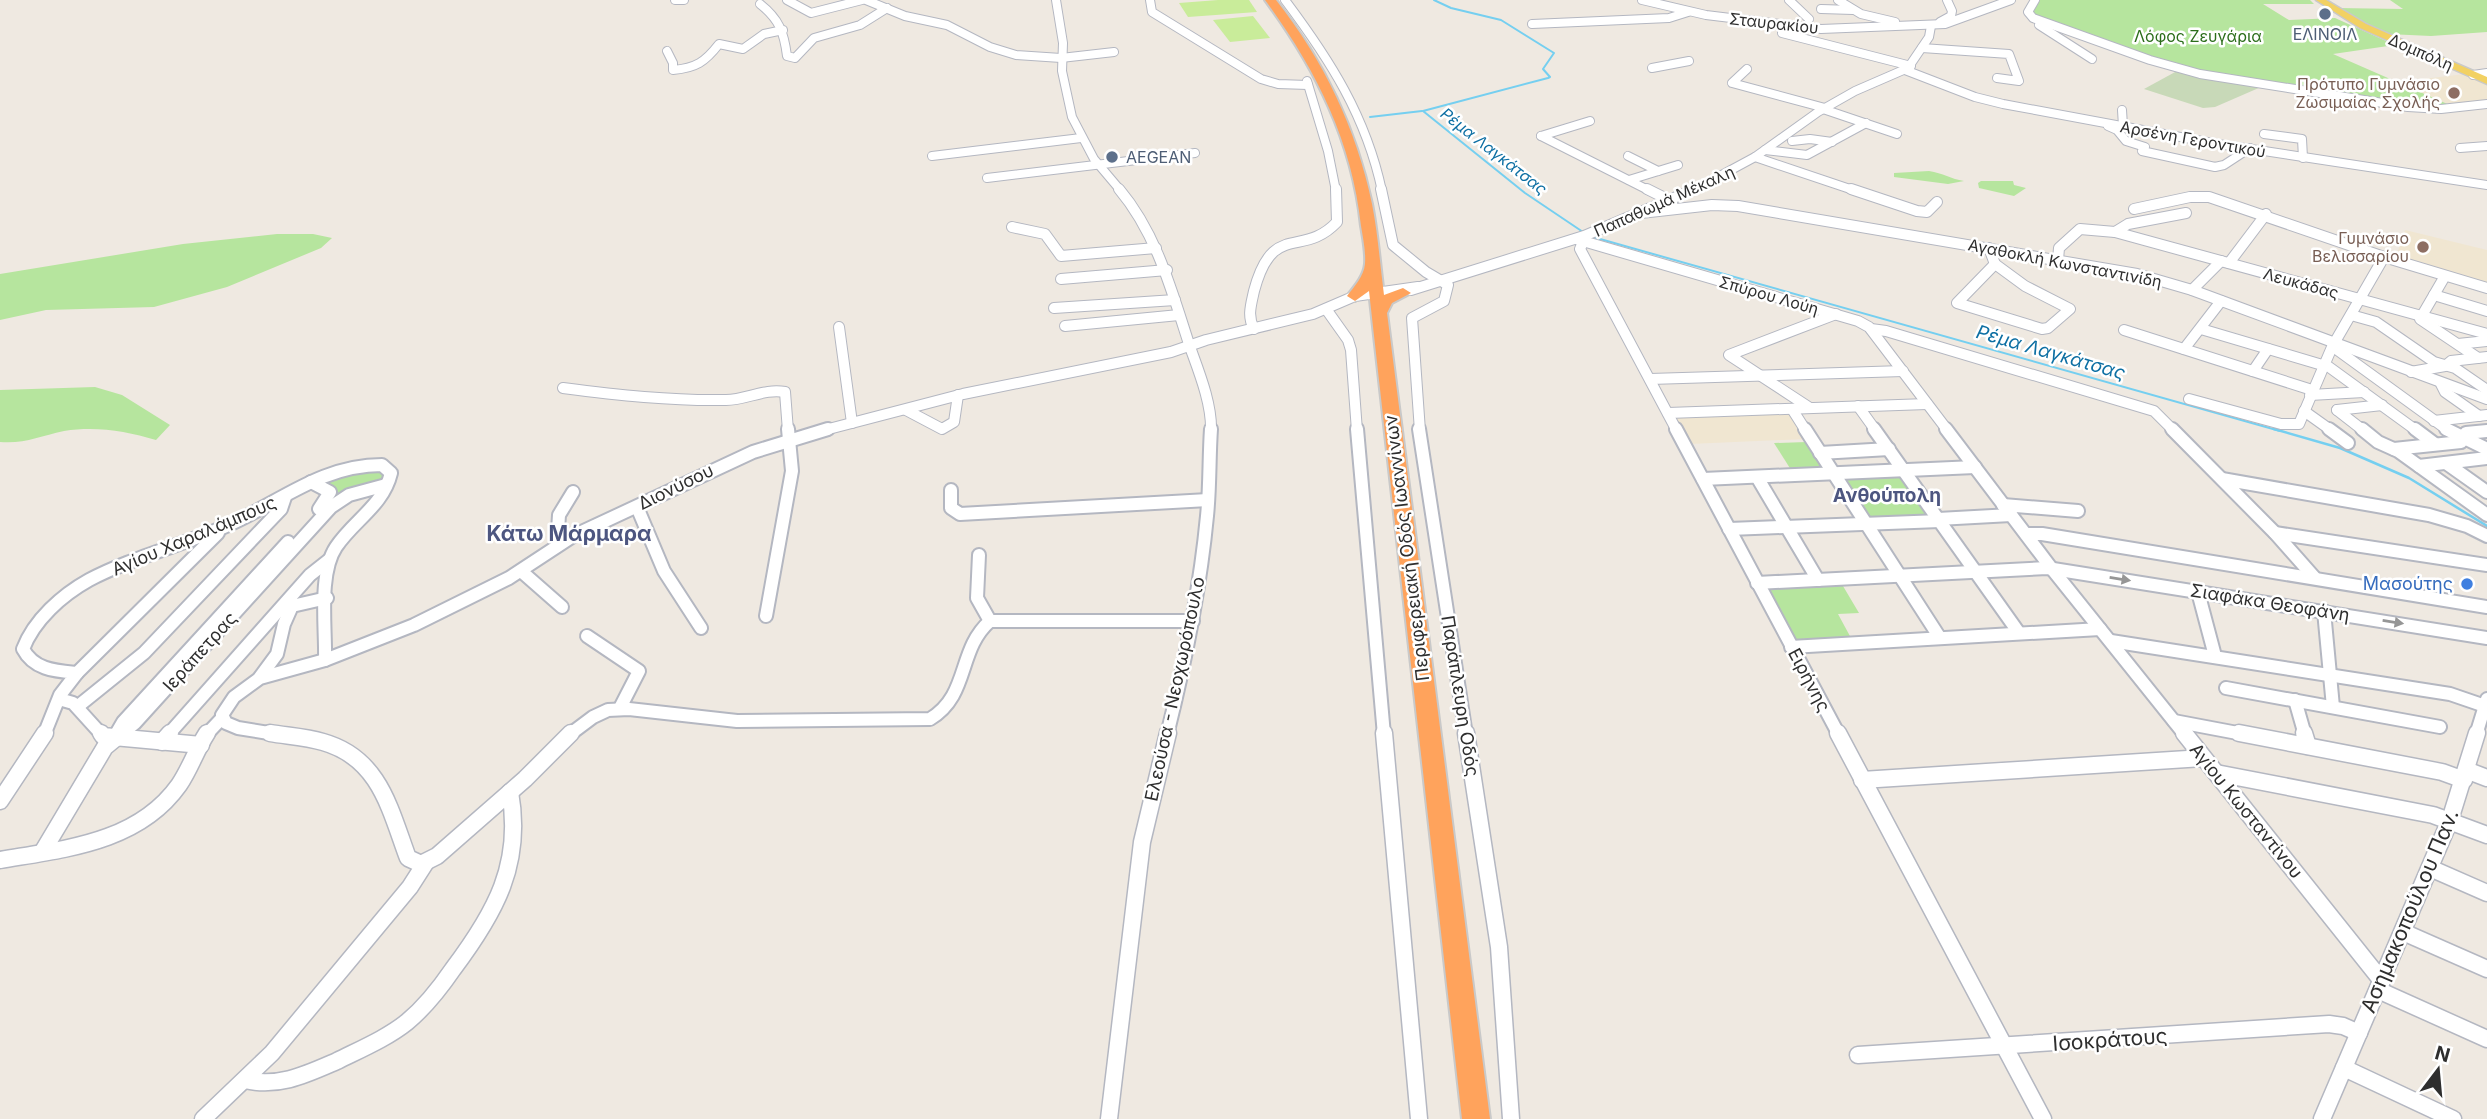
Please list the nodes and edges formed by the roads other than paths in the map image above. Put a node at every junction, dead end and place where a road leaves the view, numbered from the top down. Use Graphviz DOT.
graph roads {
  1 [pos="675,0"];
  2 [pos="684,0"];
  3 [pos="787,0"];
  4 [pos="864,0"];
  5 [pos="1056,0"];
  6 [pos="1150,0"];
  7 [pos="1156,0"];
  8 [pos="1270,0"];
  9 [pos="1285,0"];
  10 [pos="1690,0"];
  11 [pos="1789,0"];
  12 [pos="1838,0"];
  13 [pos="1947,0"];
  14 [pos="2011,0"];
  15 [pos="2035,0"];
  16 [pos="2320,0"];
  17 [pos="1647,1"];
  18 [pos="760,4"];
  19 [pos="887,8"];
  20 [pos="1821,9"];
  21 [pos="1679,10"];
  22 [pos="1854,10"];
  23 [pos="1689,12"];
  24 [pos="1809,19"];
  25 [pos="2037,20"];
  26 [pos="1532,24"];
  27 [pos="1773,25"];
  28 [pos="1936,25"];
  29 [pos="1909,27"];
  30 [pos="783,30"];
  31 [pos="1922,48"];
  32 [pos="667,51"];
  33 [pos="1114,52"];
  34 [pos="1061,58"];
  35 [pos="2092,58"];
  36 [pos="1689,61"];
  37 [pos="1910,67"];
  38 [pos="1652,68"];
  39 [pos="1747,69"];
  40 [pos="2487,73"];
  41 [pos="2473,75"];
  42 [pos="1997,78"];
  43 [pos="1266,79"];
  44 [pos="2487,80"];
  45 [pos="2487,104"];
  46 [pos="1824,108"];
  47 [pos="2122,110"];
  48 [pos="1590,121"];
  49 [pos="1866,123"];
  50 [pos="2102,124"];
  51 [pos="2123,126"];
  52 [pos="1897,134"];
  53 [pos="2264,134"];
  54 [pos="1081,138"];
  55 [pos="1781,138"];
  56 [pos="1792,141"];
  57 [pos="1832,142"];
  58 [pos="2487,146"];
  59 [pos="2250,148"];
  60 [pos="2459,148"];
  61 [pos="1819,149"];
  62 [pos="1765,150"];
  63 [pos="1195,153"];
  64 [pos="932,156"];
  65 [pos="1628,156"];
  66 [pos="1755,157"];
  67 [pos="2303,158"];
  68 [pos="1098,164"];
  69 [pos="1678,165"];
  70 [pos="1658,171"];
  71 [pos="987,178"];
  72 [pos="1629,180"];
  73 [pos="2487,186"];
  74 [pos="1671,201"];
  75 [pos="1937,202"];
  76 [pos="2134,209"];
  77 [pos="2186,213"];
  78 [pos="1642,214"];
  79 [pos="2266,214"];
  80 [pos="1012,227"];
  81 [pos="2115,232"];
  82 [pos="2179,235"];
  83 [pos="1579,240"];
  84 [pos="2166,246"];
  85 [pos="1156,248"];
  86 [pos="1989,248"];
  87 [pos="2384,257"];
  88 [pos="2058,260"];
  89 [pos="2225,262"];
  90 [pos="1996,264"];
  91 [pos="1373,265"];
  92 [pos="1167,270"];
  93 [pos="1426,272"];
  94 [pos="2445,276"];
  95 [pos="1061,279"];
  96 [pos="1433,284"];
  97 [pos="1446,287"];
  98 [pos="2487,288"];
  99 [pos="1410,290"];
  100 [pos="2192,290"];
  101 [pos="2434,295"];
  102 [pos="1354,296"];
  103 [pos="2360,299"];
  104 [pos="1175,300"];
  105 [pos="1378,300"];
  106 [pos="2221,301"];
  107 [pos="1338,305"];
  108 [pos="1054,308"];
  109 [pos="1325,309"];
  110 [pos="2487,312"];
  111 [pos="1313,314"];
  112 [pos="1836,314"];
  113 [pos="1179,315"];
  114 [pos="2351,315"];
  115 [pos="2421,316"];
  116 [pos="1337,325"];
  117 [pos="1065,326"];
  118 [pos="839,327"];
  119 [pos="1254,329"];
  120 [pos="1871,329"];
  121 [pos="2201,329"];
  122 [pos="2124,330"];
  123 [pos="2487,334"];
  124 [pos="2487,341"];
  125 [pos="2458,344"];
  126 [pos="2333,345"];
  127 [pos="1190,346"];
  128 [pos="2185,349"];
  129 [pos="2268,349"];
  130 [pos="2483,358"];
  131 [pos="2323,365"];
  132 [pos="2445,365"];
  133 [pos="1903,371"];
  134 [pos="2253,371"];
  135 [pos="2411,372"];
  136 [pos="1760,375"];
  137 [pos="1650,379"];
  138 [pos="2441,384"];
  139 [pos="563,388"];
  140 [pos="2312,389"];
  141 [pos="2487,390"];
  142 [pos="2364,392"];
  143 [pos="958,395"];
  144 [pos="2189,399"];
  145 [pos="2487,401"];
  146 [pos="1927,404"];
  147 [pos="2382,405"];
  148 [pos="1858,406"];
  149 [pos="1810,408"];
  150 [pos="1792,409"];
  151 [pos="906,410"];
  152 [pos="2304,411"];
  153 [pos="1668,413"];
  154 [pos="2483,415"];
  155 [pos="2434,421"];
  156 [pos="852,423"];
  157 [pos="2487,431"];
  158 [pos="2464,438"];
  159 [pos="790,440"];
  160 [pos="2348,443"];
  161 [pos="2435,444"];
  162 [pos="1889,449"];
  163 [pos="2394,449"];
  164 [pos="2487,449"];
  165 [pos="1820,453"];
  166 [pos="2487,458"];
  167 [pos="2446,463"];
  168 [pos="2419,466"];
  169 [pos="1975,467"];
  170 [pos="1904,470"];
  171 [pos="1833,473"];
  172 [pos="1757,477"];
  173 [pos="1703,479"];
  174 [pos="2222,479"];
  175 [pos="311,482"];
  176 [pos="386,485"];
  177 [pos="951,490"];
  178 [pos="573,492"];
  179 [pos="2487,492"];
  180 [pos="285,498"];
  181 [pos="1208,500"];
  182 [pos="637,507"];
  183 [pos="2007,510"];
  184 [pos="2078,510"];
  185 [pos="2486,514"];
  186 [pos="1939,520"];
  187 [pos="1866,524"];
  188 [pos="226,526"];
  189 [pos="1787,527"];
  190 [pos="1729,529"];
  191 [pos="2275,533"];
  192 [pos="2026,534"];
  193 [pos="2487,536"];
  194 [pos="176,545"];
  195 [pos="557,546"];
  196 [pos="196,553"];
  197 [pos="979,555"];
  198 [pos="329,560"];
  199 [pos="2487,565"];
  200 [pos="2052,569"];
  201 [pos="521,571"];
  202 [pos="1975,571"];
  203 [pos="1899,575"];
  204 [pos="2314,577"];
  205 [pos="1818,580"];
  206 [pos="1757,583"];
  207 [pos="2198,592"];
  208 [pos="327,598"];
  209 [pos="562,607"];
  210 [pos="2487,607"];
  211 [pos="2324,611"];
  212 [pos="766,616"];
  213 [pos="990,621"];
  214 [pos="1192,621"];
  215 [pos="701,628"];
  216 [pos="2100,629"];
  217 [pos="2019,634"];
  218 [pos="587,636"];
  219 [pos="1940,638"];
  220 [pos="2487,638"];
  221 [pos="2111,641"];
  222 [pos="1791,647"];
  223 [pos="2215,656"];
  224 [pos="325,660"];
  225 [pos="77,673"];
  226 [pos="2330,674"];
  227 [pos="260,678"];
  228 [pos="2226,688"];
  229 [pos="59,699"];
  230 [pos="2295,701"];
  231 [pos="77,708"];
  232 [pos="620,708"];
  233 [pos="2333,708"];
  234 [pos="2486,708"];
  235 [pos="223,717"];
  236 [pos="2174,720"];
  237 [pos="2440,727"];
  238 [pos="116,738"];
  239 [pos="162,742"];
  240 [pos="201,745"];
  241 [pos="2308,746"];
  242 [pos="2203,758"];
  243 [pos="2216,773"];
  244 [pos="2465,775"];
  245 [pos="2487,778"];
  246 [pos="1862,780"];
  247 [pos="510,793"];
  248 [pos="0,801"];
  249 [pos="2450,820"];
  250 [pos="2487,835"];
  251 [pos="43,851"];
  252 [pos="0,860"];
  253 [pos="426,862"];
  254 [pos="2430,868"];
  255 [pos="2487,893"];
  256 [pos="2403,932"];
  257 [pos="2487,969"];
  258 [pos="2380,986"];
  259 [pos="2359,1033"];
  260 [pos="2487,1039"];
  261 [pos="2003,1045"];
  262 [pos="1858,1055"];
  263 [pos="2344,1068"];
  264 [pos="245,1080"];
  265 [pos="203,1119"];
  266 [pos="1109,1119"];
  267 [pos="1419,1119"];
  268 [pos="1476,1119"];
  269 [pos="1511,1119"];
  270 [pos="2043,1119"];
  271 [pos="2322,1119"];
  272 [pos="2453,1119"];
  1 -- 2 [label="street"];
  3 -- 4 [label="street"];
  4 -- 19 [label="street"];
  5 -- 34 [label="street, Ελεούσα - Νεοχωρόπουλο"];
  6 -- 43 [label="street"];
  7 -- 43 [label="street"];
  8 -- 91 [label="highway, Περιφερειακή Οδός Ιωαννίνων"];
  9 -- 93 [label="street"];
  10 -- 21 [label="street"];
  11 -- 24 [label="street"];
  12 -- 22 [label="street"];
  13 -- 28 [label="street"];
  14 -- 28 [label="street, Σταυρακίου"];
  15 -- 25 [label="street"];
  16 -- 41 [label="main road, Δομπόλη"];
  17 -- 21 [label="street, Σταυρακίου"];
  18 -- 30 [label="street"];
  19 -- 30 [label="street"];
  19 -- 34 [label="street"];
  20 -- 22 [label="street"];
  21 -- 23 [label="street, Σταυρακίου"];
  22 -- 29 [label="street"];
  23 -- 26 [label="street"];
  23 -- 27 [label="street, Σταυρακίου"];
  25 -- 35 [label="street"];
  25 -- 45 [label="street"];
  27 -- 29 [label="street, Σταυρακίου"];
  27 -- 37 [label="street, Αρσένη Γεροντικού"];
  28 -- 29 [label="street, Σταυρακίου"];
  28 -- 31 [label="street"];
  30 -- 32 [label="street"];
  31 -- 37 [label="street"];
  31 -- 42 [label="street"];
  33 -- 34 [label="street"];
  34 -- 54 [label="street, Ελεούσα - Νεοχωρόπουλο"];
  36 -- 38 [label="street"];
  37 -- 46 [label="street, Παπαθωμά Μέκαλη"];
  37 -- 50 [label="street, Αρσένη Γεροντικού"];
  39 -- 46 [label="street"];
  40 -- 41 [label="street"];
  41 -- 44 [label="main road, Δομπόλη"];
  43 -- 119 [label="street"];
  46 -- 49 [label="street"];
  46 -- 55 [label="street, Παπαθωμά Μέκαλη"];
  47 -- 51 [label="street"];
  48 -- 72 [label="street"];
  49 -- 52 [label="street"];
  49 -- 57 [label="street"];
  50 -- 51 [label="street, Αρσένη Γεροντικού"];
  50 -- 59 [label="street"];
  51 -- 59 [label="street, Αρσένη Γεροντικού"];
  53 -- 67 [label="street"];
  54 -- 64 [label="street"];
  54 -- 68 [label="street, Ελεούσα - Νεοχωρόπουλο"];
  55 -- 56 [label="street"];
  55 -- 62 [label="street, Παπαθωμά Μέκαλη"];
  56 -- 57 [label="street"];
  56 -- 61 [label="street"];
  57 -- 61 [label="street"];
  58 -- 60 [label="street"];
  59 -- 67 [label="street, Αρσένη Γεροντικού"];
  61 -- 62 [label="street"];
  62 -- 66 [label="street, Παπαθωμά Μέκαλη"];
  63 -- 68 [label="street"];
  65 -- 70 [label="street"];
  66 -- 74 [label="street, Παπαθωμά Μέκαλη"];
  66 -- 75 [label="street"];
  67 -- 73 [label="street, Αρσένη Γεροντικού"];
  68 -- 71 [label="street"];
  68 -- 85 [label="street, Ελεούσα - Νεοχωρόπουλο"];
  69 -- 70 [label="street"];
  70 -- 72 [label="street"];
  72 -- 74 [label="street"];
  74 -- 78 [label="street, Παπαθωμά Μέκαλη"];
  76 -- 79 [label="street"];
  77 -- 81 [label="street"];
  78 -- 83 [label="street, Παπαθωμά Μέκαλη"];
  78 -- 86 [label="street, Αγαθοκλή Κωνσταντινίδη"];
  79 -- 87 [label="street"];
  79 -- 89 [label="street"];
  80 -- 85 [label="street"];
  81 -- 84 [label="street, Λευκάδας"];
  81 -- 88 [label="street, Λευκάδας"];
  82 -- 84 [label="street"];
  83 -- 97 [label="street, Παπαθωμά Μέκαλη"];
  83 -- 112 [label="street, Σπύρου Λούη"];
  83 -- 137 [label="street, Ειρήνης"];
  84 -- 89 [label="street, Λευκάδας"];
  85 -- 92 [label="street, Ελεούσα - Νεοχωρόπουλο"];
  86 -- 88 [label="street, Αγαθοκλή Κωνσταντινίδη"];
  86 -- 90 [label="street"];
  87 -- 94 [label="street"];
  87 -- 103 [label="street"];
  88 -- 100 [label="street, Αγαθοκλή Κωνσταντινίδη"];
  89 -- 100 [label="street"];
  89 -- 103 [label="street, Λευκάδας"];
  90 -- 90 [label="street"];
  91 -- 102 [label="highway"];
  91 -- 105 [label="highway, Περιφερειακή Οδός Ιωαννίνων"];
  92 -- 95 [label="street"];
  92 -- 104 [label="street, Ελεούσα - Νεοχωρόπουλο"];
  93 -- 96 [label="street"];
  93 -- 97 [label="street"];
  94 -- 98 [label="street"];
  94 -- 101 [label="street"];
  96 -- 97 [label="street"];
  96 -- 99 [label="street"];
  97 -- 269 [label="street, Παράπλευρη Οδός"];
  99 -- 105 [label="highway"];
  100 -- 106 [label="street, Αγαθοκλή Κωνσταντινίδη"];
  101 -- 110 [label="street"];
  101 -- 115 [label="street"];
  102 -- 105 [label="street"];
  102 -- 107 [label="street"];
  103 -- 114 [label="street"];
  103 -- 115 [label="street, Λευκάδας"];
  104 -- 108 [label="street"];
  104 -- 113 [label="street, Ελεούσα - Νεοχωρόπουλο"];
  105 -- 107 [label="street"];
  105 -- 268 [label="highway, Περιφερειακή Οδός Ιωαννίνων"];
  106 -- 121 [label="street"];
  106 -- 126 [label="street, Αγαθοκλή Κωνσταντινίδη"];
  107 -- 109 [label="street, Διονύσου"];
  109 -- 111 [label="street, Διονύσου"];
  109 -- 116 [label="street"];
  111 -- 116 [label="street"];
  111 -- 119 [label="street, Διονύσου"];
  112 -- 120 [label="street, Σπύρου Λούη"];
  112 -- 136 [label="street"];
  113 -- 117 [label="street"];
  113 -- 127 [label="street, Ελεούσα - Νεοχωρόπουλο"];
  114 -- 126 [label="street"];
  114 -- 132 [label="street"];
  115 -- 123 [label="street, Λευκάδας"];
  115 -- 125 [label="street"];
  116 -- 267 [label="street"];
  118 -- 156 [label="street"];
  119 -- 127 [label="street, Διονύσου"];
  120 -- 133 [label="street, Σπύρου Λούη"];
  120 -- 174 [label="street"];
  121 -- 128 [label="street"];
  121 -- 129 [label="street"];
  122 -- 128 [label="street"];
  124 -- 125 [label="street"];
  125 -- 130 [label="street"];
  126 -- 131 [label="street"];
  126 -- 135 [label="street, Αγαθοκλή Κωνσταντινίδη"];
  126 -- 155 [label="street"];
  127 -- 143 [label="street, Διονύσου"];
  127 -- 181 [label="street, Ελεούσα - Νεοχωρόπουλο"];
  128 -- 134 [label="street"];
  129 -- 131 [label="street"];
  129 -- 134 [label="street"];
  130 -- 132 [label="street"];
  131 -- 140 [label="street"];
  131 -- 142 [label="street"];
  132 -- 135 [label="street"];
  132 -- 141 [label="street"];
  133 -- 136 [label="street"];
  133 -- 146 [label="street, Σπύρου Λούη"];
  134 -- 140 [label="street"];
  135 -- 138 [label="street, Αγαθοκλή Κωνσταντινίδη"];
  136 -- 137 [label="street"];
  136 -- 149 [label="street"];
  137 -- 153 [label="street, Ειρήνης"];
  138 -- 145 [label="street, Αγαθοκλή Κωνσταντινίδη"];
  138 -- 154 [label="street"];
  139 -- 159 [label="street"];
  140 -- 142 [label="street"];
  140 -- 152 [label="street"];
  142 -- 147 [label="street"];
  143 -- 151 [label="street, Διονύσου"];
  143 -- 151 [label="street"];
  144 -- 152 [label="street"];
  146 -- 148 [label="street"];
  146 -- 169 [label="street, Σπύρου Λούη"];
  147 -- 161 [label="street"];
  147 -- 163 [label="street"];
  148 -- 149 [label="street"];
  148 -- 162 [label="street"];
  149 -- 150 [label="street"];
  150 -- 153 [label="street"];
  150 -- 165 [label="street"];
  151 -- 156 [label="street, Διονύσου"];
  152 -- 160 [label="street"];
  153 -- 173 [label="street, Ειρήνης"];
  154 -- 155 [label="street"];
  155 -- 158 [label="street"];
  156 -- 159 [label="street, Διονύσου"];
  157 -- 158 [label="street"];
  158 -- 161 [label="street"];
  158 -- 164 [label="street"];
  159 -- 182 [label="street, Διονύσου"];
  159 -- 212 [label="street"];
  161 -- 163 [label="street"];
  162 -- 165 [label="street"];
  162 -- 170 [label="street"];
  163 -- 168 [label="street"];
  165 -- 171 [label="street"];
  166 -- 167 [label="street"];
  167 -- 168 [label="street"];
  167 -- 179 [label="street"];
  168 -- 185 [label="street"];
  169 -- 170 [label="street"];
  169 -- 183 [label="street, Σπύρου Λούη"];
  170 -- 171 [label="street"];
  170 -- 186 [label="street"];
  171 -- 172 [label="street"];
  171 -- 187 [label="street"];
  172 -- 173 [label="street"];
  172 -- 189 [label="street"];
  173 -- 190 [label="street, Ειρήνης"];
  174 -- 191 [label="street"];
  174 -- 193 [label="street"];
  175 -- 176 [label="street, Αγίου Χαραλάμπους"];
  175 -- 180 [label="street, Αγίου Χαραλάμπους"];
  175 -- 238 [label="street"];
  176 -- 198 [label="street"];
  176 -- 238 [label="street, Ιεράπετρας"];
  177 -- 181 [label="street"];
  178 -- 195 [label="street"];
  180 -- 188 [label="street, Αγίου Χαραλάμπους"];
  180 -- 231 [label="street"];
  181 -- 214 [label="street, Ελεούσα - Νεοχωρόπουλο"];
  182 -- 195 [label="street, Διονύσου"];
  182 -- 215 [label="street"];
  183 -- 184 [label="street"];
  183 -- 186 [label="street"];
  183 -- 192 [label="street, Σπύρου Λούη"];
  186 -- 187 [label="street"];
  186 -- 202 [label="street"];
  187 -- 189 [label="street"];
  187 -- 203 [label="street"];
  188 -- 194 [label="street, Αγίου Χαραλάμπους"];
  188 -- 196 [label="street"];
  189 -- 190 [label="street"];
  189 -- 205 [label="street"];
  190 -- 206 [label="street, Ειρήνης"];
  191 -- 199 [label="street"];
  191 -- 204 [label="street"];
  192 -- 200 [label="street, Αγίου Κωσταντίνου"];
  192 -- 204 [label="street"];
  194 -- 196 [label="street"];
  194 -- 225 [label="street, Αγίου Χαραλάμπους"];
  195 -- 201 [label="street, Διονύσου"];
  196 -- 225 [label="street"];
  197 -- 213 [label="street"];
  198 -- 208 [label="street"];
  198 -- 239 [label="street"];
  200 -- 202 [label="street, Σιαφάκα Θεοφάνη"];
  200 -- 207 [label="street, Σιαφάκα Θεοφάνη, one-way"];
  200 -- 216 [label="street, Αγίου Κωσταντίνου"];
  201 -- 209 [label="street"];
  201 -- 224 [label="street, Διονύσου"];
  202 -- 203 [label="street, Σιαφάκα Θεοφάνη"];
  202 -- 217 [label="street"];
  203 -- 205 [label="street, Σιαφάκα Θεοφάνη"];
  203 -- 219 [label="street"];
  204 -- 210 [label="street"];
  205 -- 206 [label="street, Σιαφάκα Θεοφάνη"];
  206 -- 222 [label="street, Ειρήνης"];
  207 -- 211 [label="street, Σιαφάκα Θεοφάνη"];
  207 -- 223 [label="street"];
  208 -- 224 [label="street"];
  208 -- 227 [label="street"];
  211 -- 220 [label="street, Σιαφάκα Θεοφάνη, one-way"];
  211 -- 226 [label="street"];
  213 -- 214 [label="street"];
  213 -- 232 [label="street"];
  214 -- 266 [label="street, Ελεούσα - Νεοχωρόπουλο"];
  216 -- 217 [label="street"];
  216 -- 221 [label="street, Αγίου Κωσταντίνου"];
  217 -- 219 [label="street"];
  218 -- 232 [label="street"];
  219 -- 222 [label="street"];
  221 -- 223 [label="street"];
  221 -- 236 [label="street, Αγίου Κωσταντίνου"];
  222 -- 246 [label="street, Ειρήνης"];
  223 -- 226 [label="street"];
  224 -- 227 [label="street, Διονύσου"];
  225 -- 229 [label="street"];
  226 -- 233 [label="street"];
  226 -- 234 [label="street"];
  227 -- 235 [label="street"];
  228 -- 230 [label="street"];
  229 -- 231 [label="street"];
  229 -- 248 [label="street"];
  230 -- 233 [label="street"];
  230 -- 241 [label="street"];
  231 -- 238 [label="street"];
  232 -- 247 [label="street"];
  233 -- 237 [label="street"];
  234 -- 244 [label="street, Ασημακοπούλου Παν."];
  235 -- 240 [label="street"];
  235 -- 253 [label="street"];
  236 -- 241 [label="street"];
  236 -- 242 [label="street, Αγίου Κωσταντίνου"];
  238 -- 239 [label="street"];
  238 -- 251 [label="street, Ιεράπετρας"];
  239 -- 240 [label="street"];
  240 -- 251 [label="street"];
  241 -- 244 [label="street"];
  242 -- 243 [label="street, Αγίου Κωσταντίνου"];
  242 -- 246 [label="street"];
  243 -- 249 [label="street"];
  243 -- 258 [label="street, Αγίου Κωσταντίνου"];
  244 -- 245 [label="street"];
  244 -- 249 [label="street, Ασημακοπούλου Παν."];
  246 -- 261 [label="street, Ειρήνης"];
  247 -- 253 [label="street"];
  247 -- 264 [label="street"];
  249 -- 250 [label="street"];
  249 -- 254 [label="street, Ασημακοπούλου Παν."];
  251 -- 252 [label="street"];
  253 -- 264 [label="street"];
  254 -- 255 [label="street"];
  254 -- 256 [label="street, Ασημακοπούλου Παν."];
  256 -- 257 [label="street"];
  256 -- 258 [label="street, Ασημακοπούλου Παν."];
  258 -- 259 [label="street, Ασημακοπούλου Παν."];
  258 -- 260 [label="street"];
  259 -- 261 [label="street, Ισοκράτους"];
  259 -- 263 [label="street, Ασημακοπούλου Παν."];
  261 -- 262 [label="street, Ισοκράτους"];
  261 -- 270 [label="street, Ειρήνης"];
  263 -- 271 [label="street, Ασημακοπούλου Παν."];
  263 -- 272 [label="street"];
  264 -- 265 [label="street"];
}
